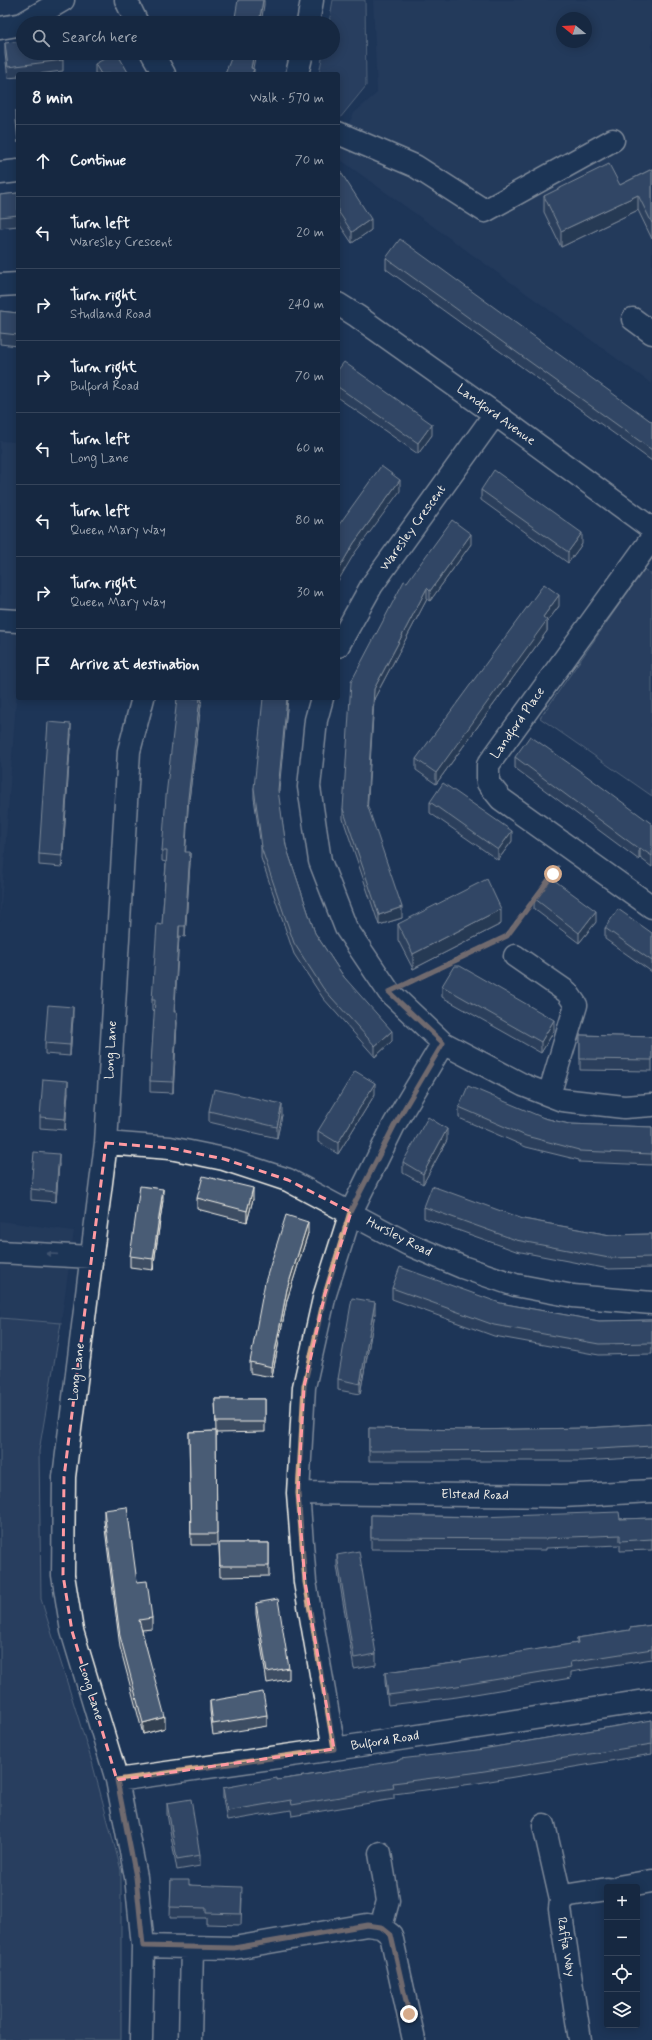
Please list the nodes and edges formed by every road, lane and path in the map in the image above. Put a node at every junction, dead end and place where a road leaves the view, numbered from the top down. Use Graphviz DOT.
graph roads {
  1 [pos="62,0"];
  2 [pos="126,0"];
  3 [pos="312,0"];
  4 [pos="35,16"];
  5 [pos="134,16"];
  6 [pos="309,16"];
  7 [pos="16,25"];
  8 [pos="0,28"];
  9 [pos="156,60"];
  10 [pos="300,60"];
  11 [pos="163,72"];
  12 [pos="297,72"];
  13 [pos="340,134"];
  14 [pos="613,140"];
  15 [pos="16,171"];
  16 [pos="0,173"];
  17 [pos="16,284"];
  18 [pos="0,285"];
  19 [pos="340,305"];
  20 [pos="632,319"];
  21 [pos="652,332"];
  22 [pos="496,414"];
  23 [pos="652,529"];
  24 [pos="652,538"];
  25 [pos="0,620"];
  26 [pos="16,621"];
  27 [pos="340,642"];
  28 [pos="142,700"];
  29 [pos="321,700"];
  30 [pos="571,849"];
  31 [pos="548,880"];
  32 [pos="539,892"];
  33 [pos="652,907"];
  34 [pos="515,956"];
  35 [pos="389,992"];
  36 [pos="443,1043"];
  37 [pos="549,1095"];
  38 [pos="652,1105"];
  39 [pos="106,1143"];
  40 [pos="350,1212"];
  41 [pos="0,1252"];
  42 [pos="91,1256"];
  43 [pos="652,1303"];
  44 [pos="652,1491"];
  45 [pos="298,1493"];
  46 [pos="652,1700"];
  47 [pos="334,1749"];
  48 [pos="117,1780"];
  49 [pos="544,1825"];
  50 [pos="380,1853"];
  51 [pos="652,1881"];
  52 [pos="635,1884"];
  53 [pos="604,1889"];
  54 [pos="562,1900"];
  55 [pos="381,1927"];
  56 [pos="143,1946"];
  57 [pos="192,1947"];
  58 [pos="141,2040"];
  59 [pos="190,2040"];
  60 [pos="414,2040"];
  61 [pos="580,2040"];
  1 -- 4 [label="street"];
  2 -- 5 [label="street"];
  3 -- 6 [label="street"];
  7 -- 8 [label="street"];
  9 -- 11 [label="street"];
  10 -- 12 [label="street"];
  13 -- 14 [label="street"];
  15 -- 16 [label="street"];
  17 -- 18 [label="street"];
  19 -- 22 [label="street, Landford Avenue"];
  20 -- 21 [label="street"];
  22 -- 23 [label="street, Landford Avenue"];
  22 -- 27 [label="street, Waresley Crescent"];
  24 -- 30 [label="street, Landford Place"];
  25 -- 26 [label="street"];
  28 -- 39 [label="street, Long Lane"];
  29 -- 35 [label="street"];
  30 -- 31 [label="path"];
  30 -- 33 [label="street, Landford Place"];
  32 -- 35 [label="path"];
  34 -- 37 [label="street"];
  35 -- 36 [label="street"];
  36 -- 37 [label="street"];
  36 -- 40 [label="street"];
  37 -- 38 [label="street"];
  39 -- 40 [label="street, Hursley Road"];
  39 -- 42 [label="street, Long Lane"];
  40 -- 43 [label="street, Hursley Road"];
  40 -- 45 [label="street"];
  42 -- 41 [label="street, one-way"];
  42 -- 48 [label="street, Long Lane"];
  44 -- 45 [label="street, Elstead Road"];
  45 -- 47 [label="street"];
  46 -- 47 [label="street, Bulford Road"];
  47 -- 48 [label="street, Bulford Road"];
  48 -- 56 [label="street, Long Lane"];
  49 -- 54 [label="street"];
  50 -- 55 [label="street"];
  51 -- 52 [label="street"];
  53 -- 54 [label="street, Raffia Way"];
  54 -- 61 [label="street, Raffia Way"];
  55 -- 57 [label="street"];
  55 -- 60 [label="street"];
  56 -- 57 [label="street"];
  56 -- 58 [label="street, Long Lane"];
  57 -- 59 [label="street"];
}
